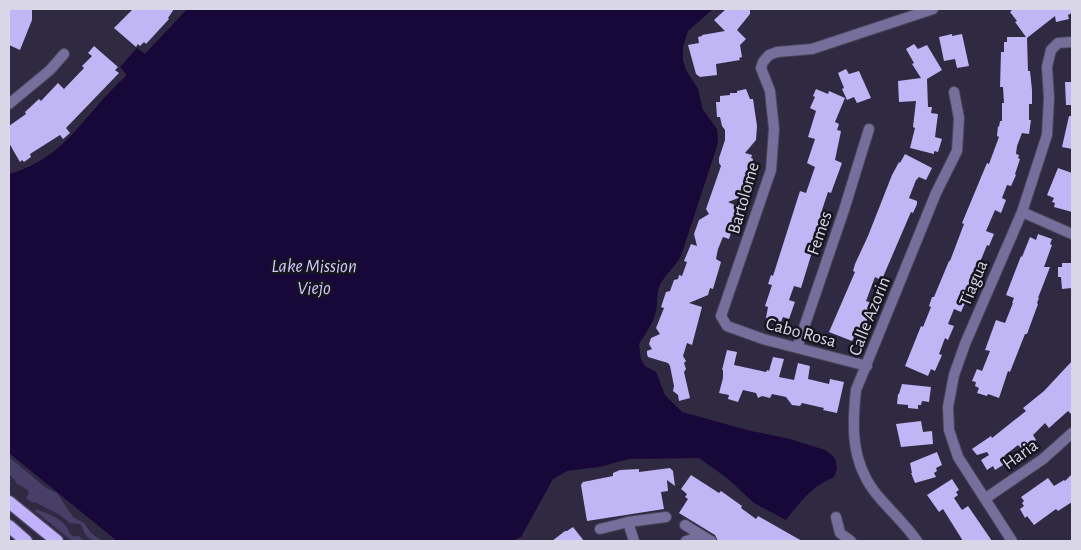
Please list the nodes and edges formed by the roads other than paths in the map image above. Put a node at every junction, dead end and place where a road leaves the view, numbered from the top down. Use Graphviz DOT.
graph roads {
  1 [pos="933,9"];
  2 [pos="1072,42"];
  3 [pos="64,54"];
  4 [pos="954,92"];
  5 [pos="9,104"];
  6 [pos="869,129"];
  7 [pos="1022,212"];
  8 [pos="1072,234"];
  9 [pos="727,326"];
  10 [pos="797,348"];
  11 [pos="867,366"];
  12 [pos="1072,433"];
  13 [pos="986,498"];
  14 [pos="9,502"];
  15 [pos="666,517"];
  16 [pos="836,517"];
  17 [pos="628,522"];
  18 [pos="685,525"];
  19 [pos="9,526"];
  20 [pos="600,529"];
  21 [pos="707,538"];
  22 [pos="26,541"];
  23 [pos="57,541"];
  24 [pos="634,541"];
  25 [pos="686,541"];
  26 [pos="851,541"];
  27 [pos="917,541"];
  28 [pos="1012,541"];
  1 -- 9 [label="street, Bartolome"];
  2 -- 7 [label="street, Tiagua"];
  3 -- 5 [label="street"];
  4 -- 11 [label="street, Calle Azorin"];
  6 -- 10 [label="street, Femes"];
  7 -- 8 [label="street"];
  7 -- 13 [label="street, Tiagua"];
  9 -- 10 [label="street, Cabo Rosa"];
  10 -- 11 [label="street, Cabo Rosa"];
  11 -- 27 [label="street, Calle Azorin"];
  12 -- 13 [label="street, Haria"];
  13 -- 28 [label="street, Tiagua"];
  14 -- 23 [label="main road"];
  15 -- 17 [label="street"];
  16 -- 26 [label="street"];
  17 -- 20 [label="street"];
  17 -- 24 [label="street"];
  18 -- 21 [label="street"];
  19 -- 22 [label="main road"];
  21 -- 25 [label="street"];
}
